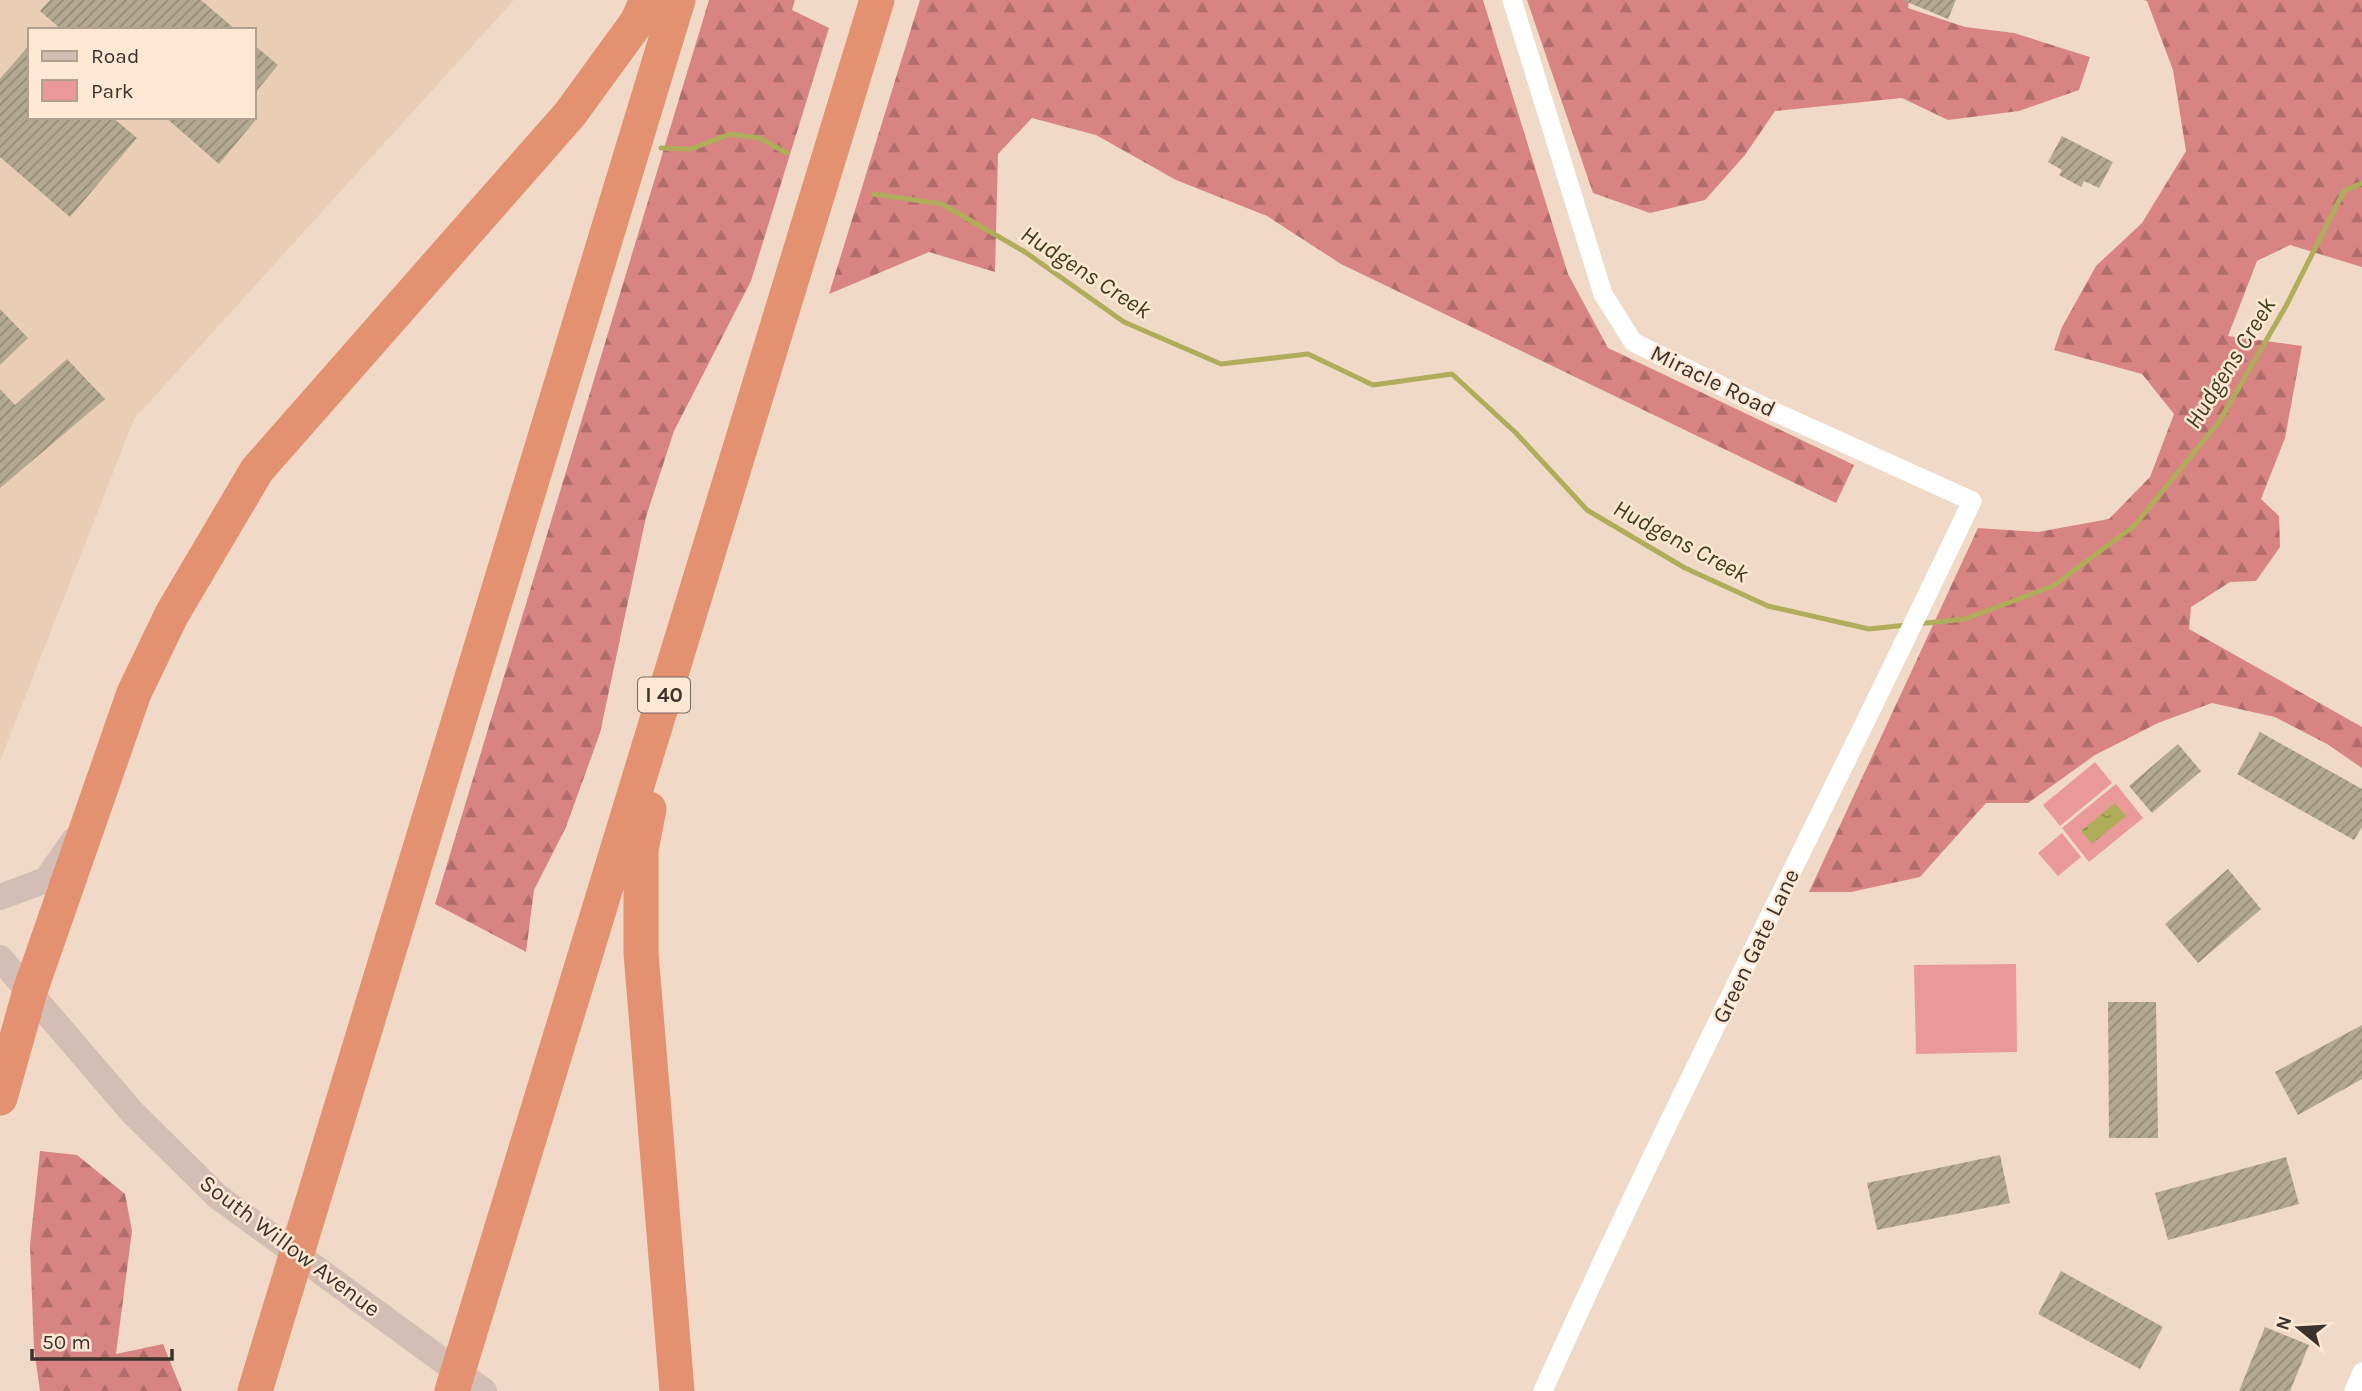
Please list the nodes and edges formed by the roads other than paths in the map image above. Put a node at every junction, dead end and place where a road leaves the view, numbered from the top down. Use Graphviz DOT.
graph roads {
  1 [pos="647,0"];
  2 [pos="678,0"];
  3 [pos="877,0"];
  4 [pos="1511,0"];
  5 [pos="1972,501"];
  6 [pos="678,651"];
  7 [pos="98,803"];
  8 [pos="0,897"];
  9 [pos="0,958"];
  10 [pos="30,991"];
  11 [pos="0,1098"];
  12 [pos="2362,1372"];
  13 [pos="255,1391"];
  14 [pos="452,1391"];
  15 [pos="484,1391"];
  16 [pos="677,1391"];
  17 [pos="1542,1391"];
  18 [pos="2354,1391"];
  1 -- 7 [label="highway"];
  2 -- 13 [label="highway"];
  3 -- 6 [label="highway, I 40"];
  4 -- 5 [label="street, Miracle Road"];
  5 -- 17 [label="street, Green Gate Lane"];
  6 -- 14 [label="highway, I 40"];
  6 -- 16 [label="highway"];
  7 -- 8 [label="main road"];
  7 -- 10 [label="highway"];
  9 -- 10 [label="main road, South Willow Avenue"];
  10 -- 11 [label="highway"];
  10 -- 15 [label="main road, South Willow Avenue"];
  12 -- 18 [label="street"];
}
